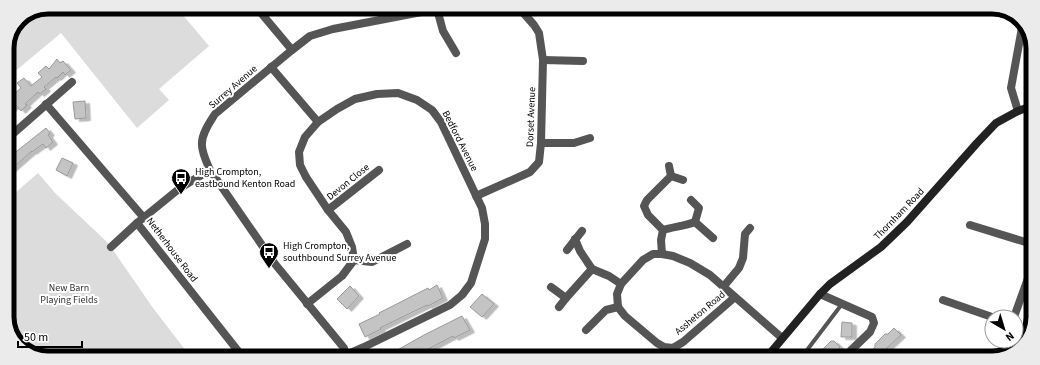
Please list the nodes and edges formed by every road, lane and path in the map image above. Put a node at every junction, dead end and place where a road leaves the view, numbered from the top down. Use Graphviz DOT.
graph roads {
  1 [pos="261,14"];
  2 [pos="412,14"];
  3 [pos="440,14"];
  4 [pos="524,14"];
  5 [pos="1021,32"];
  6 [pos="292,50"];
  7 [pos="456,53"];
  8 [pos="543,60"];
  9 [pos="583,61"];
  10 [pos="271,67"];
  11 [pos="72,82"];
  12 [pos="46,104"];
  13 [pos="1026,108"];
  14 [pos="1018,111"];
  15 [pos="318,122"];
  16 [pos="14,133"];
  17 [pos="590,138"];
  18 [pos="541,143"];
  19 [pos="669,166"];
  20 [pos="210,170"];
  21 [pos="379,170"];
  22 [pos="671,176"];
  23 [pos="683,180"];
  24 [pos="476,196"];
  25 [pos="691,200"];
  26 [pos="328,210"];
  27 [pos="144,218"];
  28 [pos="695,222"];
  29 [pos="137,223"];
  30 [pos="970,225"];
  31 [pos="750,228"];
  32 [pos="663,230"];
  33 [pos="582,231"];
  34 [pos="712,238"];
  35 [pos="575,239"];
  36 [pos="1026,242"];
  37 [pos="407,244"];
  38 [pos="110,247"];
  39 [pos="567,250"];
  40 [pos="662,254"];
  41 [pos="354,260"];
  42 [pos="592,269"];
  43 [pos="621,284"];
  44 [pos="724,286"];
  45 [pos="551,287"];
  46 [pos="1026,292"];
  47 [pos="820,294"];
  48 [pos="735,297"];
  49 [pos="566,298"];
  50 [pos="943,300"];
  51 [pos="307,304"];
  52 [pos="843,304"];
  53 [pos="559,307"];
  54 [pos="618,307"];
  55 [pos="1018,309"];
  56 [pos="984,314"];
  57 [pos="586,330"];
  58 [pos="782,338"];
  59 [pos="238,351"];
  60 [pos="345,351"];
  61 [pos="356,351"];
  62 [pos="772,351"];
  63 [pos="806,351"];
  64 [pos="850,351"];
  1 -- 6 [label="street"];
  2 -- 6 [label="street, Surrey Avenue"];
  3 -- 7 [label="street"];
  4 -- 8 [label="street, Dorset Avenue"];
  5 -- 14 [label="street"];
  6 -- 10 [label="street, Surrey Avenue"];
  8 -- 9 [label="street"];
  8 -- 18 [label="street, Dorset Avenue"];
  10 -- 15 [label="street"];
  10 -- 20 [label="street, Surrey Avenue"];
  11 -- 12 [label="street"];
  12 -- 16 [label="street"];
  12 -- 27 [label="street, Netherhouse Road"];
  13 -- 14 [label="street, Thornham Road"];
  14 -- 47 [label="street, Thornham Road"];
  15 -- 24 [label="street, Bedford Avenue"];
  15 -- 26 [label="street, Bedford Avenue"];
  17 -- 18 [label="street"];
  18 -- 24 [label="street, Dorset Avenue"];
  19 -- 22 [label="street"];
  20 -- 27 [label="street"];
  20 -- 51 [label="street, Surrey Avenue"];
  21 -- 26 [label="street, Devon Close"];
  22 -- 23 [label="street"];
  22 -- 32 [label="street"];
  24 -- 61 [label="street, Bedford Avenue"];
  25 -- 28 [label="street"];
  26 -- 41 [label="street, Bedford Avenue"];
  27 -- 29 [label="street, Netherhouse Road"];
  28 -- 32 [label="street"];
  28 -- 34 [label="street"];
  29 -- 38 [label="street"];
  29 -- 59 [label="street, Netherhouse Road"];
  30 -- 36 [label="street"];
  31 -- 44 [label="street"];
  32 -- 40 [label="street"];
  33 -- 35 [label="street"];
  35 -- 39 [label="street"];
  35 -- 42 [label="street"];
  37 -- 41 [label="street"];
  40 -- 43 [label="street"];
  40 -- 44 [label="street, Assheton Road"];
  41 -- 51 [label="street"];
  42 -- 43 [label="street"];
  42 -- 49 [label="street"];
  43 -- 54 [label="street"];
  44 -- 48 [label="street, Assheton Road"];
  45 -- 49 [label="street"];
  46 -- 55 [label="street"];
  47 -- 52 [label="street"];
  47 -- 58 [label="street, Thornham Road"];
  48 -- 54 [label="street, Assheton Road"];
  48 -- 58 [label="street, Assheton Road"];
  49 -- 53 [label="street"];
  50 -- 56 [label="street"];
  51 -- 60 [label="street, Surrey Avenue"];
  52 -- 63 [label="lane"];
  52 -- 64 [label="street"];
  54 -- 57 [label="street"];
  58 -- 62 [label="street, Thornham Road"];
}
